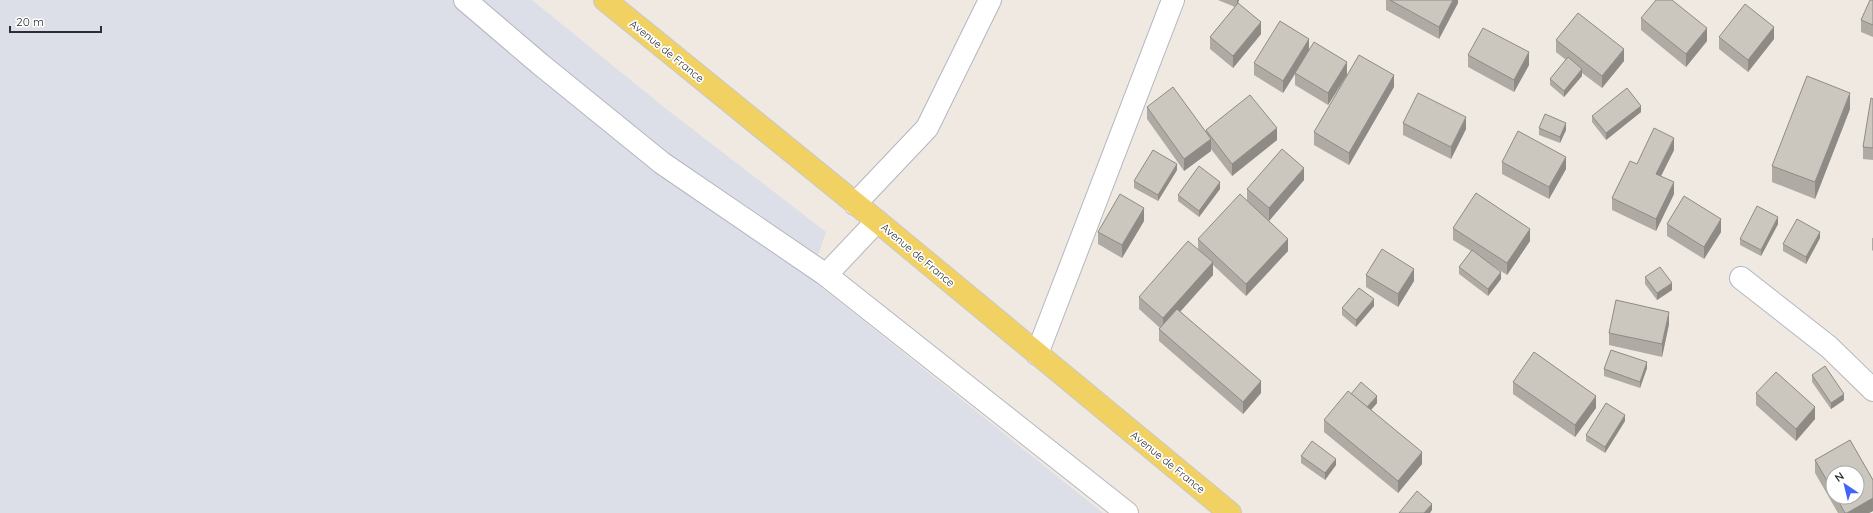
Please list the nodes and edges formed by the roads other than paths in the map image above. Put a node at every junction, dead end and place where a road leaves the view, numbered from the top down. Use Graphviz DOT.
graph roads {
  1 [pos="465,0"];
  2 [pos="604,0"];
  3 [pos="990,0"];
  4 [pos="1173,0"];
  5 [pos="855,204"];
  6 [pos="877,221"];
  7 [pos="826,275"];
  8 [pos="1741,278"];
  9 [pos="1037,354"];
  10 [pos="1873,390"];
  11 [pos="1127,513"];
  12 [pos="1230,513"];
  1 -- 7 [label="street"];
  2 -- 5 [label="main road, Avenue de France"];
  3 -- 5 [label="street"];
  4 -- 9 [label="street"];
  5 -- 6 [label="main road, Avenue de France"];
  6 -- 7 [label="street"];
  6 -- 9 [label="main road, Avenue de France"];
  7 -- 11 [label="street"];
  8 -- 10 [label="street"];
  9 -- 12 [label="main road, Avenue de France"];
}
